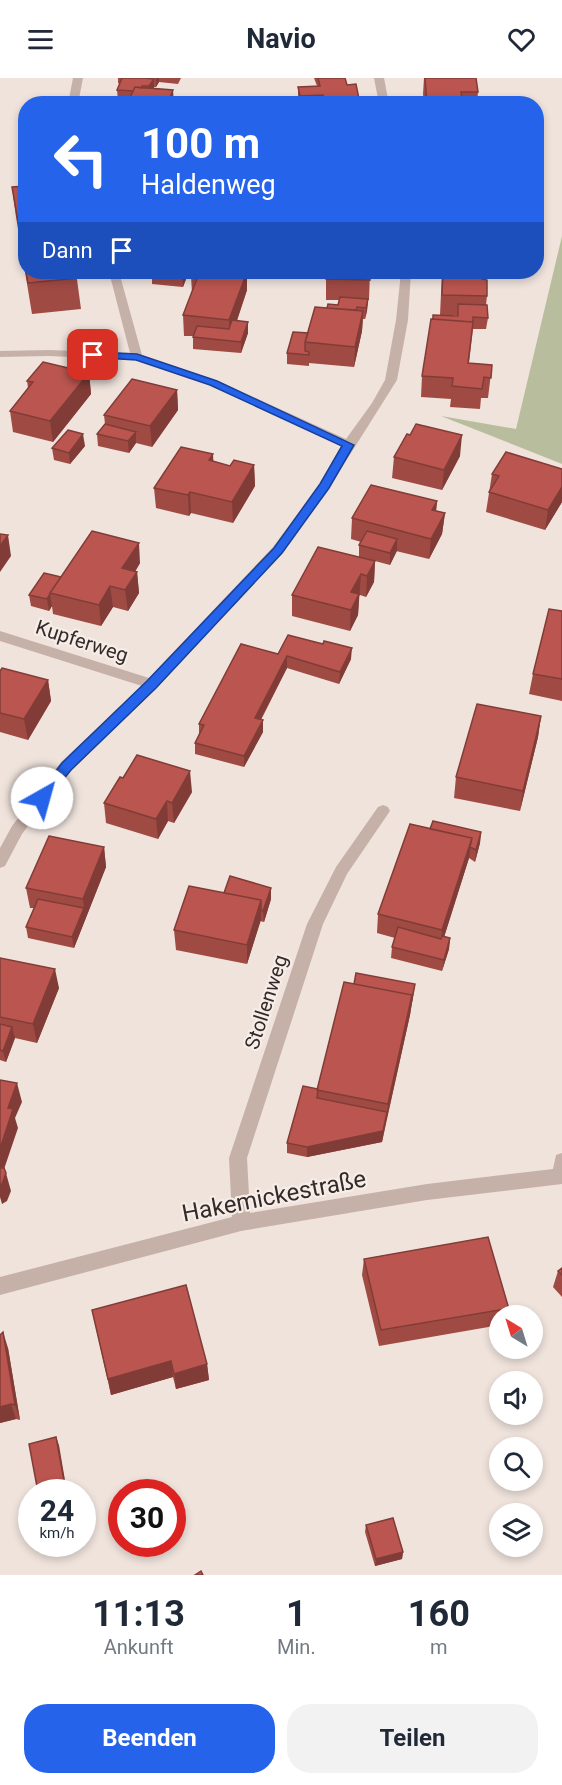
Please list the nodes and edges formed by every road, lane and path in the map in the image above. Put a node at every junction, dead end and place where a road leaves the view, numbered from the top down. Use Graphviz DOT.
graph roads {
  1 [pos="78,78"];
  2 [pos="380,78"];
  3 [pos="75,96"];
  4 [pos="383,96"];
  5 [pos="116,279"];
  6 [pos="405,279"];
  7 [pos="0,354"];
  8 [pos="137,357"];
  9 [pos="348,445"];
  10 [pos="0,636"];
  11 [pos="152,684"];
  12 [pos="383,811"];
  13 [pos="0,862"];
  14 [pos="562,1161"];
  15 [pos="562,1176"];
  16 [pos="241,1223"];
  17 [pos="0,1286"];
  1 -- 3 [label="street"];
  2 -- 4 [label="street"];
  5 -- 8 [label="street"];
  6 -- 9 [label="street"];
  7 -- 8 [label="street"];
  8 -- 9 [label="street"];
  9 -- 11 [label="street"];
  10 -- 11 [label="street, Kupferweg"];
  11 -- 13 [label="street"];
  12 -- 16 [label="street, Stollenweg"];
  14 -- 15 [label="street"];
  15 -- 16 [label="street, Hakemickestraße"];
  16 -- 17 [label="street, Hakemickestraße"];
}
